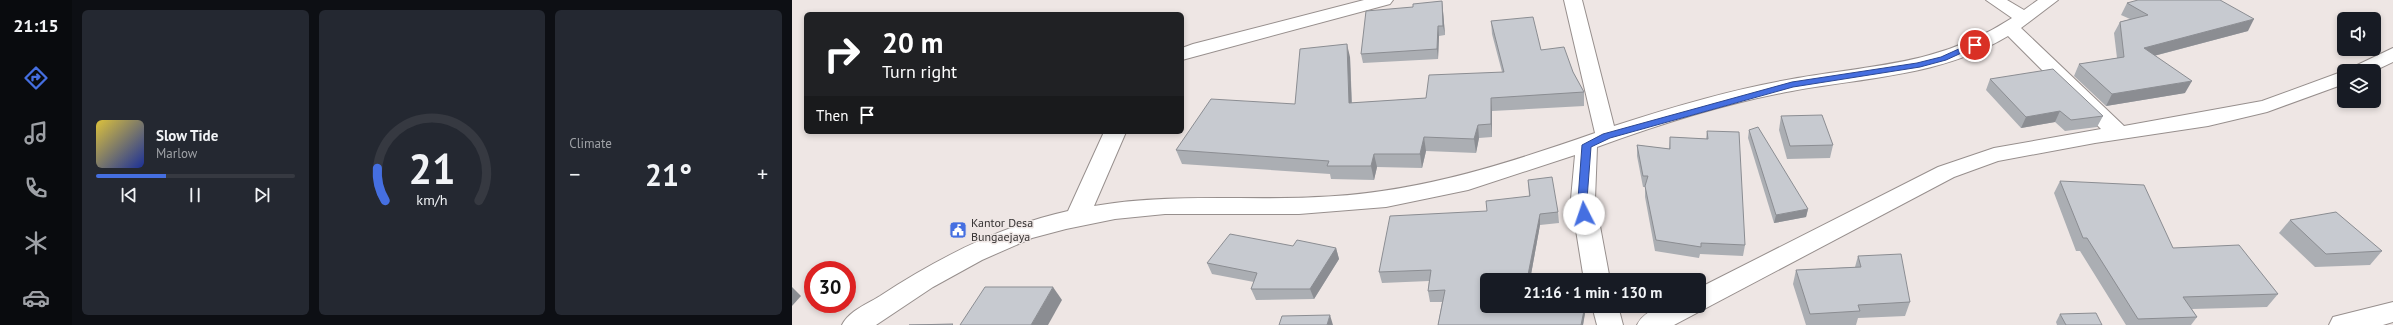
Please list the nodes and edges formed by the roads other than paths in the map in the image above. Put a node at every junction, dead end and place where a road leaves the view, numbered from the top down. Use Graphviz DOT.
graph roads {
  1 [pos="1573,0"];
  2 [pos="1995,0"];
  3 [pos="2049,0"];
  4 [pos="1377,1"];
  5 [pos="2017,23"];
  6 [pos="1184,53"];
  7 [pos="2393,54"];
  8 [pos="2374,64"];
  9 [pos="2337,80"];
  10 [pos="1114,134"];
  11 [pos="2119,134"];
  12 [pos="1596,141"];
  13 [pos="1076,218"];
  14 [pos="1595,273"];
  15 [pos="1706,296"];
  16 [pos="2393,312"];
  17 [pos="1607,313"];
  18 [pos="1674,313"];
  19 [pos="855,325"];
  20 [pos="1610,325"];
  21 [pos="1650,325"];
  22 [pos="2342,325"];
  1 -- 12 [label="street"];
  2 -- 5 [label="street"];
  3 -- 5 [label="street"];
  4 -- 6 [label="street"];
  5 -- 11 [label="street"];
  5 -- 12 [label="street"];
  7 -- 8 [label="street"];
  9 -- 11 [label="street"];
  10 -- 13 [label="street"];
  11 -- 15 [label="street"];
  12 -- 13 [label="street"];
  12 -- 14 [label="street"];
  13 -- 19 [label="street"];
  16 -- 22 [label="street"];
  17 -- 20 [label="street"];
  18 -- 21 [label="street"];
}
